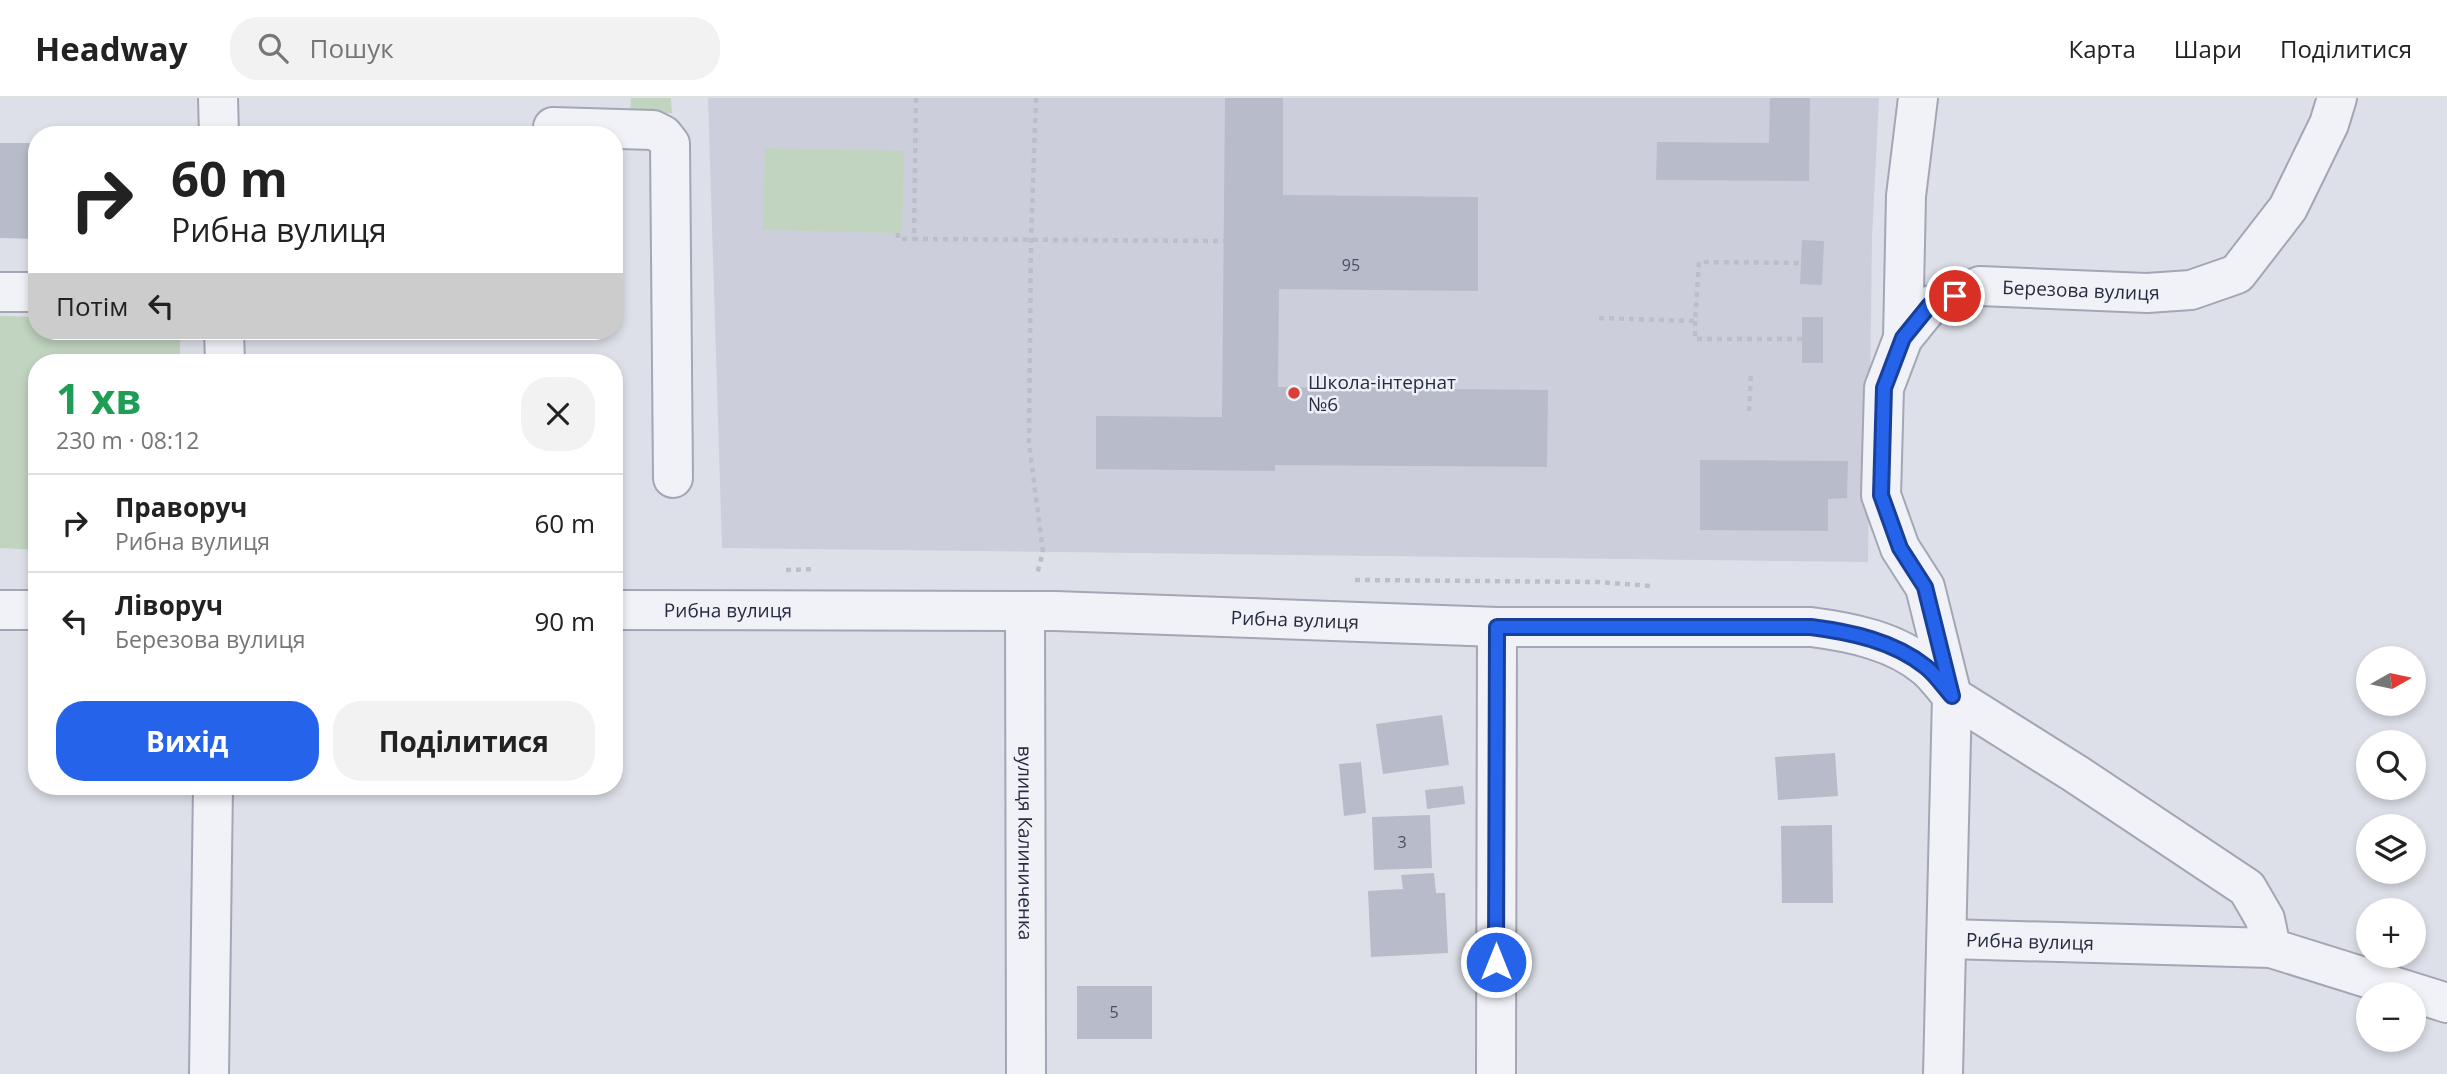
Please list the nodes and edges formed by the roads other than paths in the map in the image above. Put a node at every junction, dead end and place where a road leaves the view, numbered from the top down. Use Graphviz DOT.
graph roads {
  1 [pos="218,98"];
  2 [pos="1918,98"];
  3 [pos="2337,98"];
  4 [pos="219,126"];
  5 [pos="623,129"];
  6 [pos="0,292"];
  7 [pos="28,292"];
  8 [pos="1903,338"];
  9 [pos="673,478"];
  10 [pos="0,610"];
  11 [pos="28,610"];
  12 [pos="623,610"];
  13 [pos="1025,612"];
  14 [pos="1497,627"];
  15 [pos="1952,696"];
  16 [pos="213,795"];
  17 [pos="1948,939"];
  18 [pos="2271,948"];
  19 [pos="2447,1003"];
  20 [pos="209,1074"];
  21 [pos="1026,1074"];
  22 [pos="1496,1074"];
  23 [pos="1943,1074"];
  1 -- 4 [label="street"];
  2 -- 8 [label="street"];
  3 -- 8 [label="street, Березова вулиця"];
  5 -- 9 [label="street"];
  6 -- 7 [label="street"];
  8 -- 15 [label="street, Березова вулиця"];
  10 -- 11 [label="street"];
  12 -- 13 [label="street, Рибна вулиця"];
  13 -- 14 [label="street, Рибна вулиця"];
  13 -- 21 [label="street, вулиця Калиниченка"];
  14 -- 15 [label="street, Рибна вулиця"];
  14 -- 22 [label="street"];
  15 -- 17 [label="street, Рибна вулиця"];
  15 -- 18 [label="street, Рибна вулиця"];
  16 -- 20 [label="street"];
  17 -- 18 [label="street, Рибна вулиця"];
  17 -- 23 [label="street"];
  18 -- 19 [label="street, Рибна вулиця"];
}
